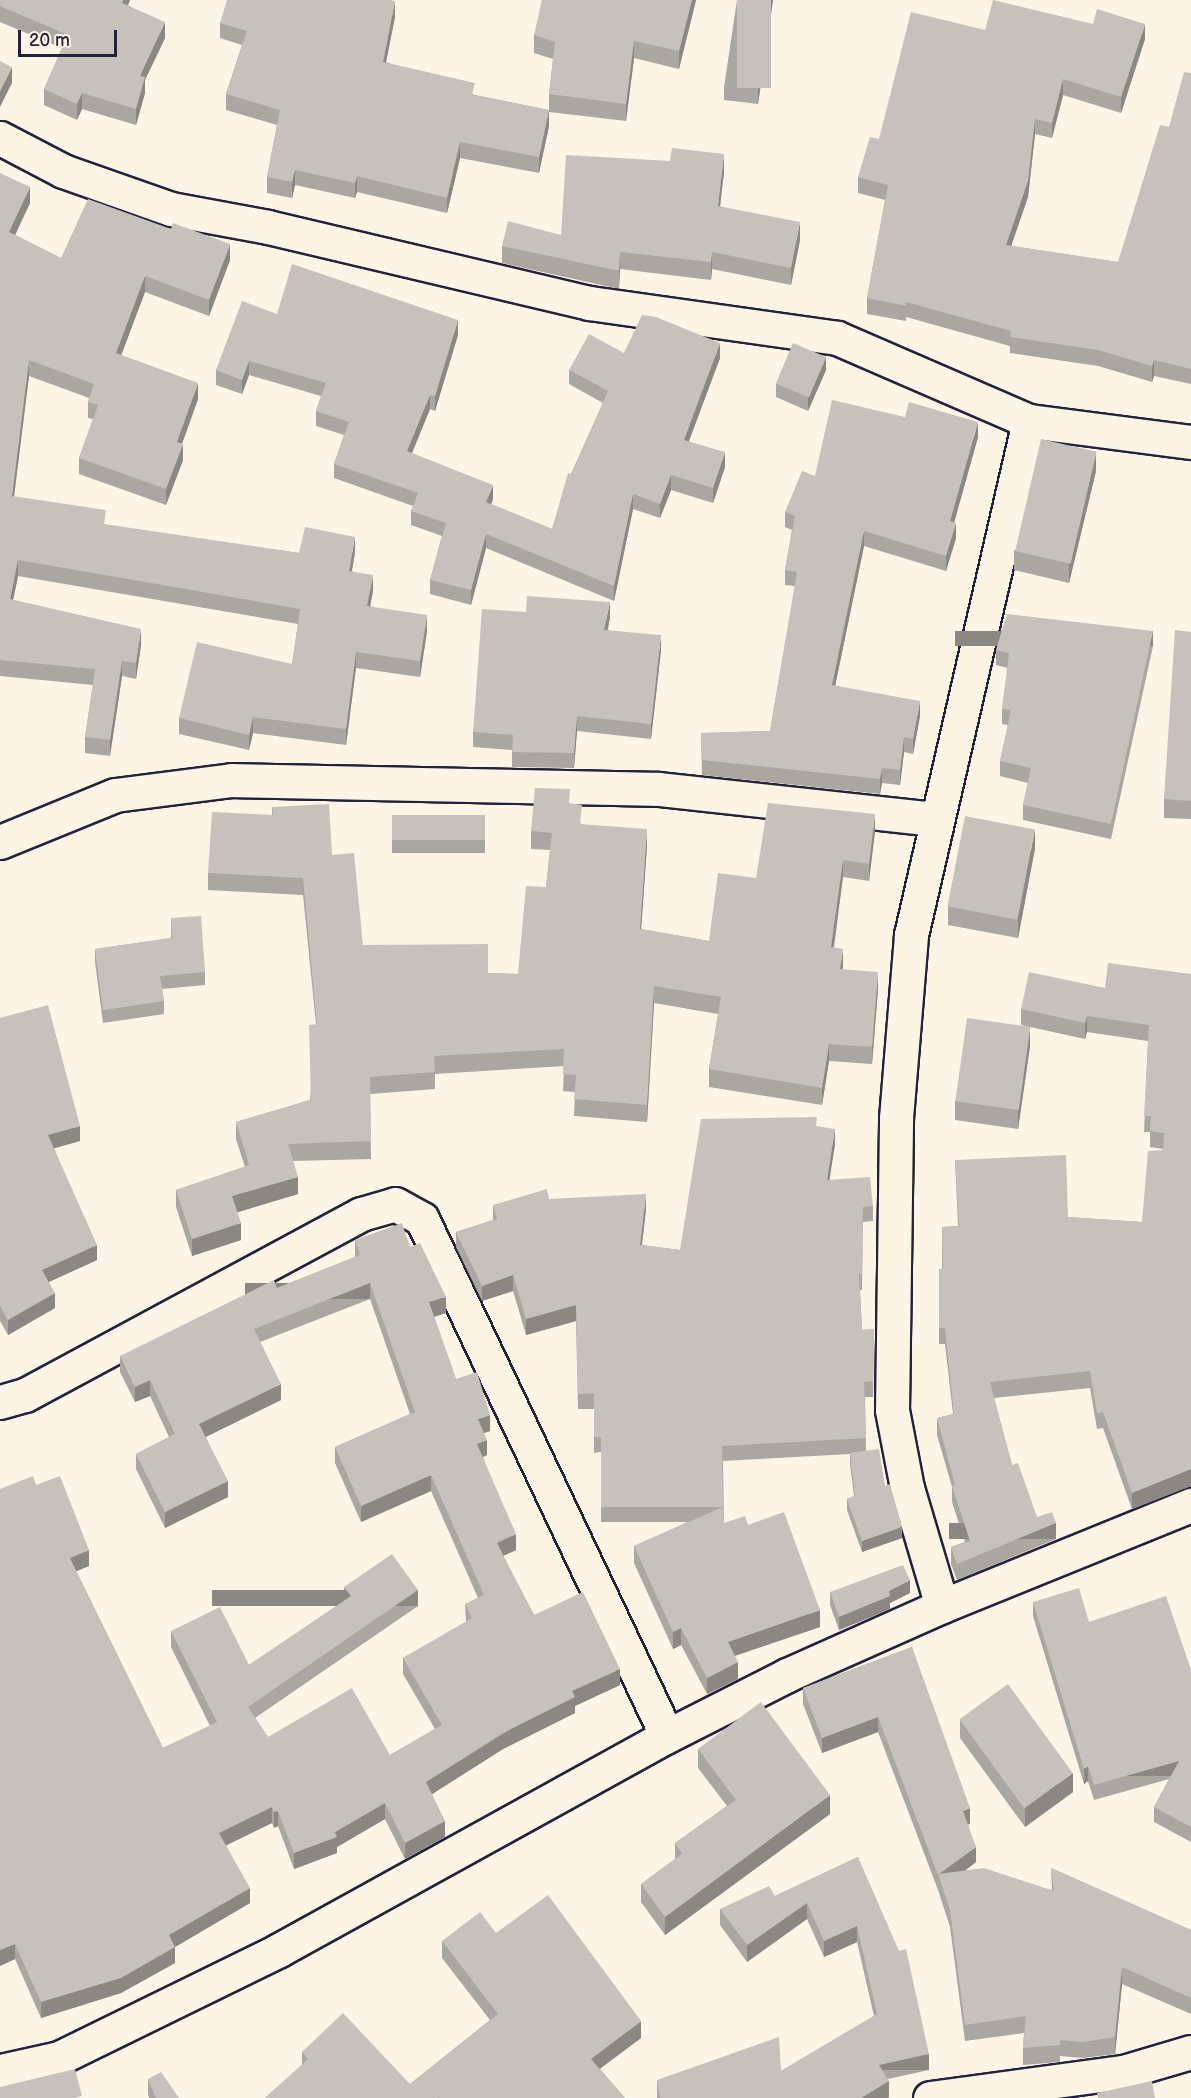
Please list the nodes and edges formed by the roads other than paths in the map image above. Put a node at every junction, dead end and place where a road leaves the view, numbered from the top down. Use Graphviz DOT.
graph roads {
  1 [pos="0,138"];
  2 [pos="1029,421"];
  3 [pos="1191,442"];
  4 [pos="936,819"];
  5 [pos="0,842"];
  6 [pos="0,1402"];
  7 [pos="1191,1505"];
  8 [pos="942,1606"];
  9 [pos="667,1736"];
  10 [pos="1191,2052"];
  11 [pos="0,2072"];
  12 [pos="930,2098"];
  1 -- 2 [label="street"];
  2 -- 3 [label="street"];
  2 -- 4 [label="street"];
  4 -- 5 [label="street"];
  4 -- 8 [label="street"];
  6 -- 9 [label="street"];
  7 -- 8 [label="street"];
  8 -- 9 [label="street"];
  9 -- 11 [label="street"];
  10 -- 12 [label="street"];
}
